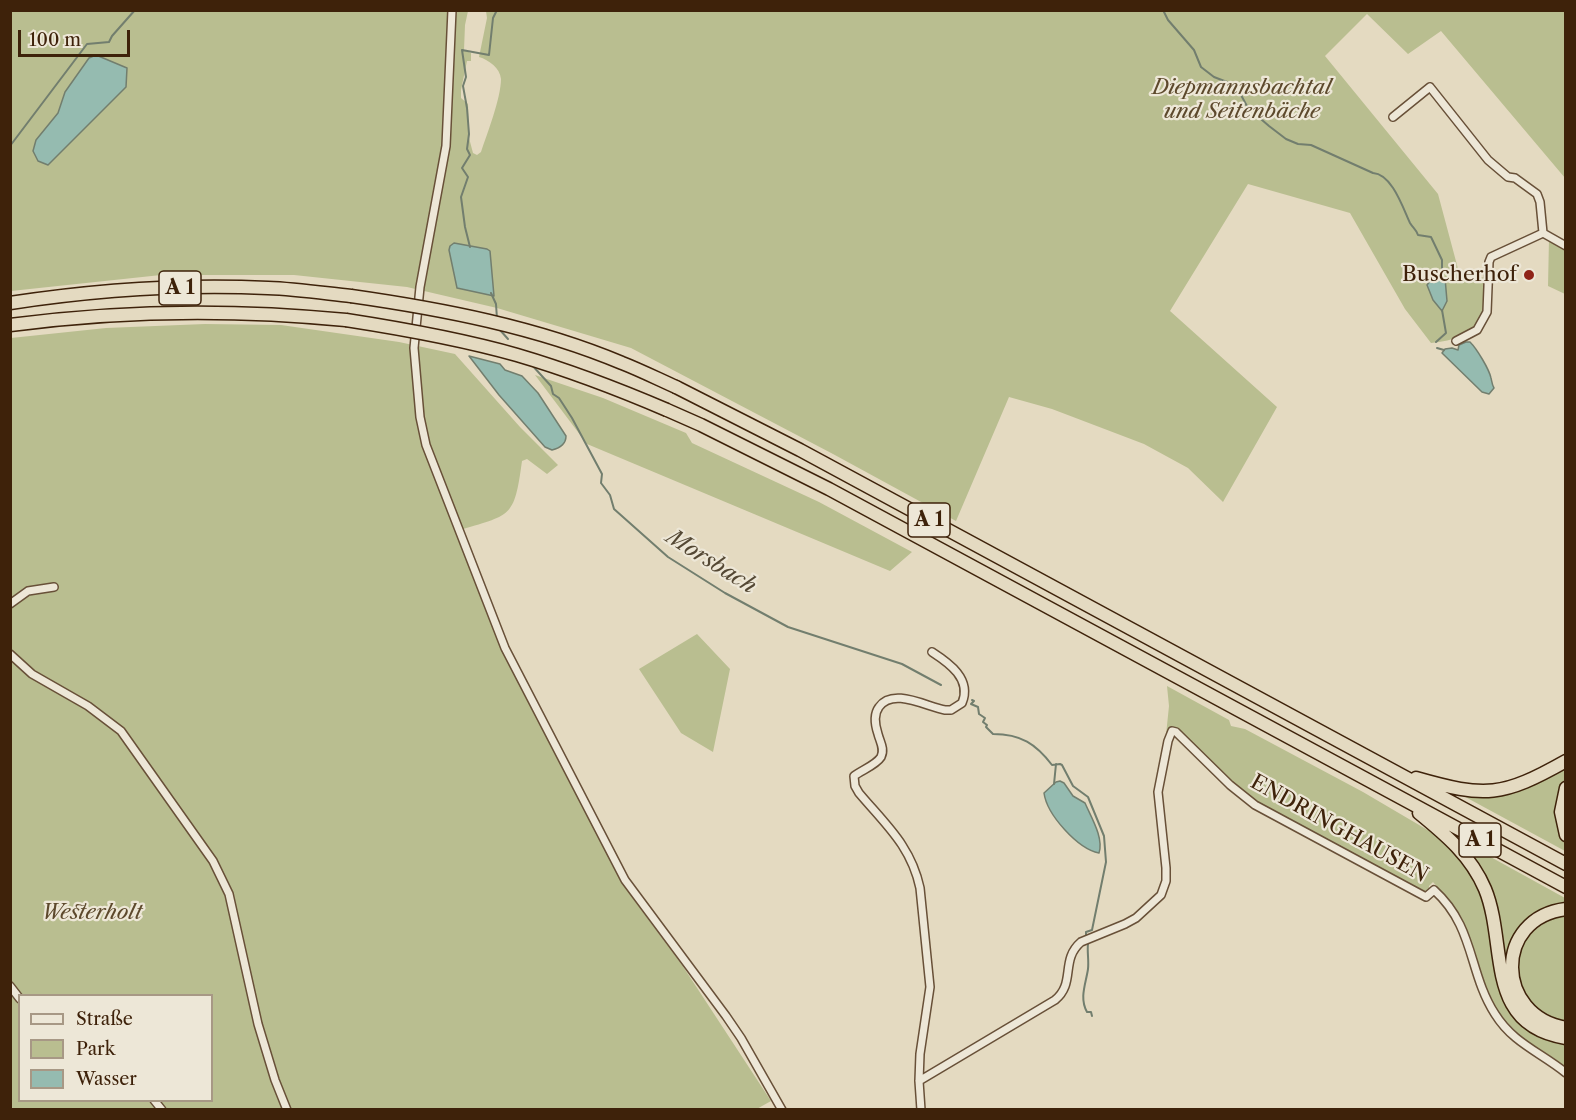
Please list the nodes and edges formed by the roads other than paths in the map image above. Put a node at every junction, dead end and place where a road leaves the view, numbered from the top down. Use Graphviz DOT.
graph roads {
  1 [pos="452,10"];
  2 [pos="1393,117"];
  3 [pos="1544,233"];
  4 [pos="1566,246"];
  5 [pos="10,303"];
  6 [pos="10,325"];
  7 [pos="1456,341"];
  8 [pos="54,587"];
  9 [pos="10,604"];
  10 [pos="932,652"];
  11 [pos="10,654"];
  12 [pos="1566,761"];
  13 [pos="1394,771"];
  14 [pos="1566,788"];
  15 [pos="1395,794"];
  16 [pos="1566,835"];
  17 [pos="1566,864"];
  18 [pos="1566,887"];
  19 [pos="1566,909"];
  20 [pos="1566,1029"];
  21 [pos="1566,1038"];
  22 [pos="1566,1073"];
  23 [pos="919,1082"];
  24 [pos="287,1110"];
  25 [pos="782,1110"];
  26 [pos="921,1110"];
  1 -- 25 [label="street"];
  2 -- 3 [label="street"];
  3 -- 4 [label="street"];
  3 -- 7 [label="street"];
  5 -- 13 [label="highway, A 1, bridge"];
  6 -- 15 [label="highway, A 1, bridge"];
  8 -- 9 [label="street"];
  10 -- 23 [label="street"];
  11 -- 24 [label="street"];
  12 -- 13 [label="highway"];
  13 -- 17 [label="highway, A 1"];
  14 -- 16 [label="highway"];
  15 -- 18 [label="highway, A 1"];
  15 -- 21 [label="highway"];
  19 -- 20 [label="highway"];
  22 -- 23 [label="street, ENDRINGHAUSEN"];
  23 -- 26 [label="street"];
}
